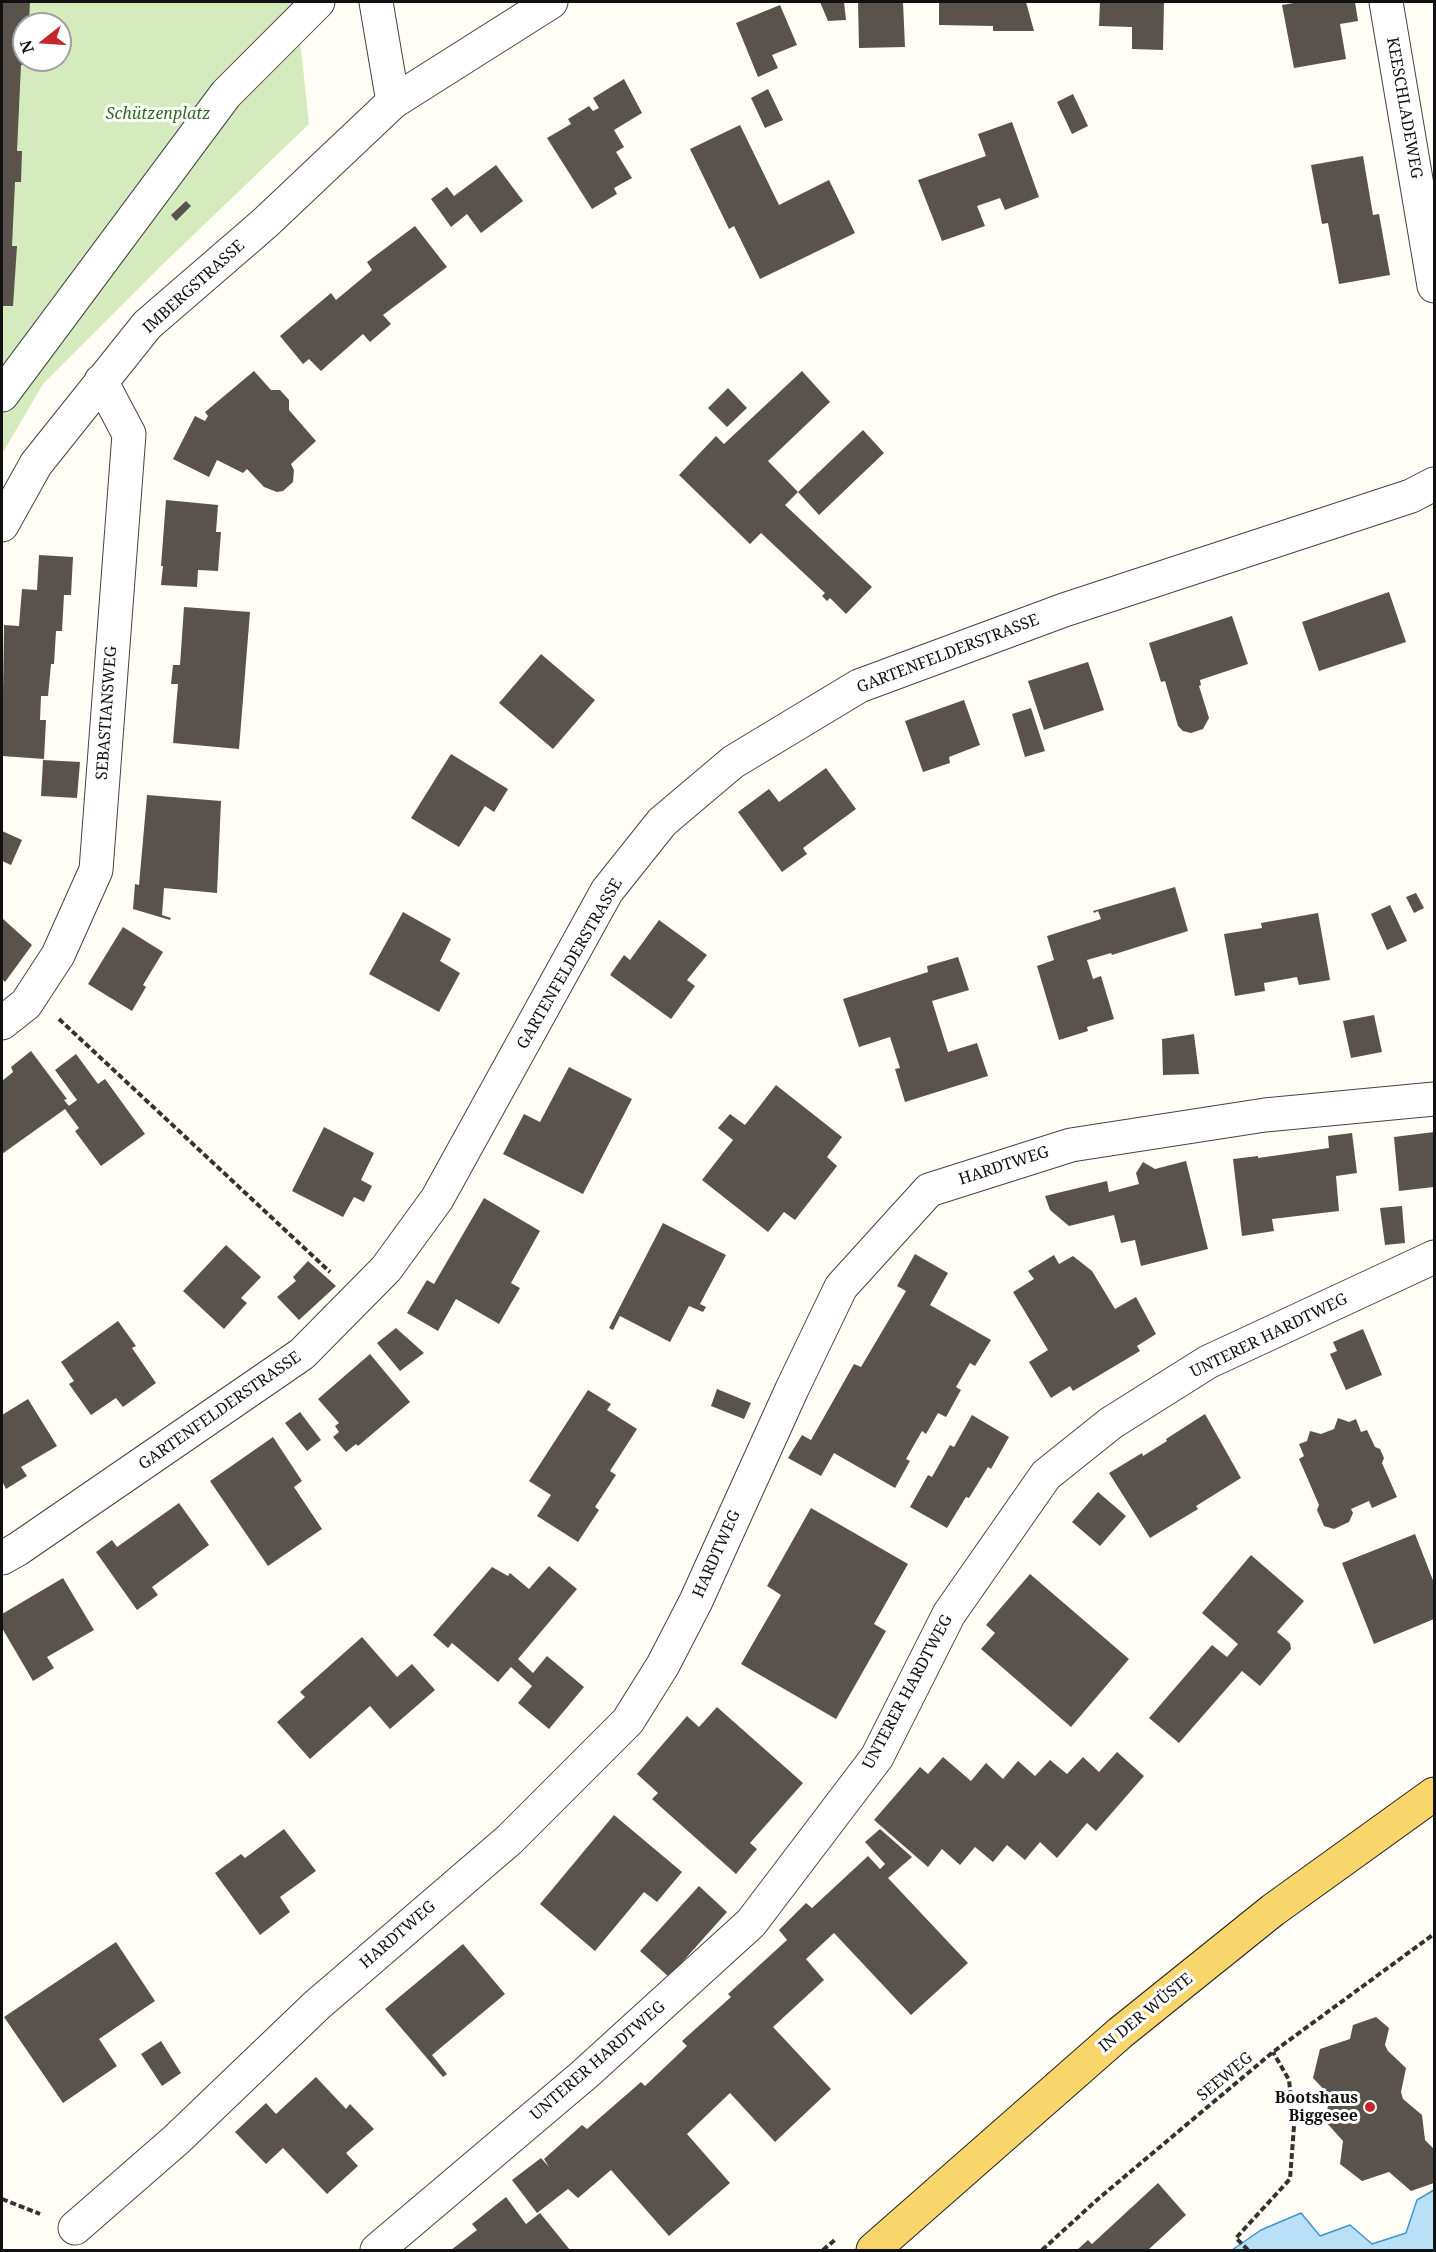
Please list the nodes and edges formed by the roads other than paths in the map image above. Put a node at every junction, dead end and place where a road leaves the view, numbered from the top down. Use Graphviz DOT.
graph roads {
  1 [pos="318,2"];
  2 [pos="376,2"];
  3 [pos="551,2"];
  4 [pos="1386,2"];
  5 [pos="393,102"];
  6 [pos="1434,286"];
  7 [pos="101,381"];
  8 [pos="2,395"];
  9 [pos="1434,484"];
  10 [pos="2,525"];
  11 [pos="2,1023"];
  12 [pos="1434,1099"];
  13 [pos="1434,1257"];
  14 [pos="2,1558"];
  15 [pos="1434,1794"];
  16 [pos="75,2228"];
  17 [pos="377,2250"];
  18 [pos="873,2250"];
  1 -- 8 [label="street"];
  2 -- 5 [label="street"];
  3 -- 5 [label="street, IMBERGSTRASSE"];
  4 -- 6 [label="street, KEESCHLADEWEG"];
  5 -- 7 [label="street, IMBERGSTRASSE"];
  7 -- 10 [label="street, IMBERGSTRASSE"];
  7 -- 11 [label="street, SEBASTIANSWEG"];
  9 -- 14 [label="street, GARTENFELDERSTRASSE"];
  12 -- 16 [label="street, HARDTWEG"];
  13 -- 17 [label="street, UNTERER HARDTWEG"];
  15 -- 18 [label="main road, IN DER WÜSTE"];
}
